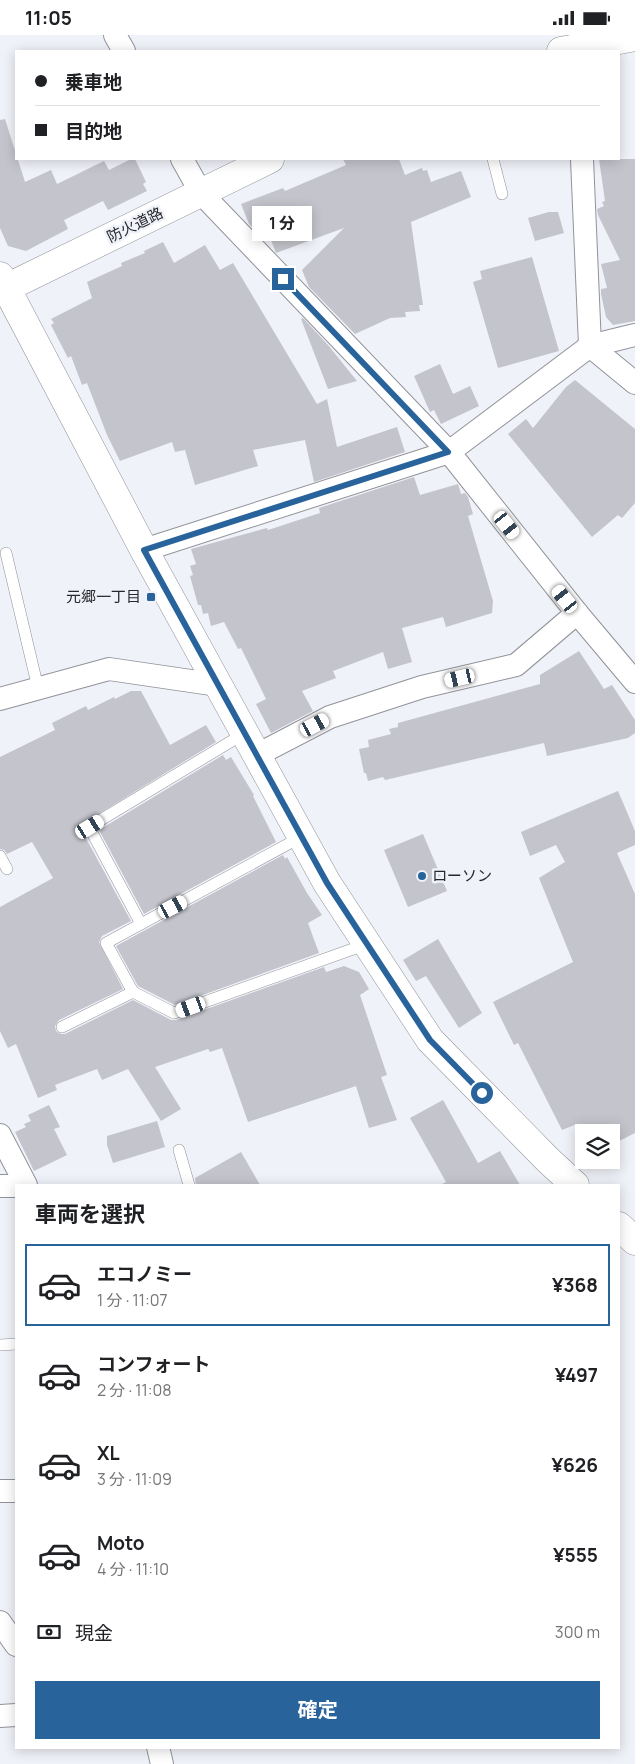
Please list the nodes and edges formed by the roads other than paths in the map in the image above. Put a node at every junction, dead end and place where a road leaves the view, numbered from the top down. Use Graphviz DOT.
graph roads {
  1 [pos="115,35"];
  2 [pos="635,37"];
  3 [pos="573,46"];
  4 [pos="123,50"];
  5 [pos="183,160"];
  6 [pos="268,160"];
  7 [pos="492,160"];
  8 [pos="582,160"];
  9 [pos="201,193"];
  10 [pos="502,194"];
  11 [pos="2,285"];
  12 [pos="635,335"];
  13 [pos="590,346"];
  14 [pos="635,383"];
  15 [pos="448,452"];
  16 [pos="144,550"];
  17 [pos="6,553"];
  18 [pos="577,613"];
  19 [pos="635,682"];
  20 [pos="218,685"];
  21 [pos="38,688"];
  22 [pos="0,699"];
  23 [pos="251,744"];
  24 [pos="302,837"];
  25 [pos="0,856"];
  26 [pos="7,869"];
  27 [pos="141,924"];
  28 [pos="368,945"];
  29 [pos="132,992"];
  30 [pos="62,1027"];
  31 [pos="0,1135"];
  32 [pos="179,1150"];
  33 [pos="25,1184"];
  34 [pos="189,1184"];
  35 [pos="574,1184"];
  36 [pos="0,1186"];
  37 [pos="15,1186"];
  38 [pos="620,1227"];
  39 [pos="635,1241"];
  40 [pos="15,1344"];
  41 [pos="0,1345"];
  42 [pos="0,1491"];
  43 [pos="15,1491"];
  44 [pos="0,1622"];
  45 [pos="15,1644"];
  46 [pos="15,1715"];
  47 [pos="0,1716"];
  48 [pos="158,1749"];
  49 [pos="162,1764"];
  1 -- 4 [label="street"];
  2 -- 3 [label="street"];
  5 -- 9 [label="street"];
  6 -- 9 [label="street, 防火道路"];
  7 -- 10 [label="lane"];
  8 -- 13 [label="street"];
  9 -- 11 [label="street, 防火道路"];
  9 -- 15 [label="street"];
  11 -- 16 [label="street"];
  12 -- 13 [label="street"];
  13 -- 14 [label="street"];
  13 -- 15 [label="street"];
  15 -- 16 [label="street"];
  15 -- 18 [label="street"];
  16 -- 20 [label="street"];
  17 -- 21 [label="lane"];
  18 -- 19 [label="street"];
  18 -- 23 [label="street"];
  20 -- 21 [label="street"];
  20 -- 23 [label="street"];
  21 -- 22 [label="street"];
  23 -- 24 [label="street"];
  23 -- 27 [label="lane"];
  24 -- 27 [label="lane"];
  24 -- 28 [label="street"];
  25 -- 26 [label="lane"];
  27 -- 29 [label="lane"];
  28 -- 29 [label="lane"];
  28 -- 35 [label="street"];
  29 -- 30 [label="lane"];
  31 -- 33 [label="street"];
  32 -- 34 [label="lane"];
  36 -- 37 [label="street"];
  38 -- 39 [label="street"];
  40 -- 41 [label="lane"];
  42 -- 43 [label="street"];
  44 -- 45 [label="street"];
  46 -- 47 [label="street"];
  48 -- 49 [label="street"];
}
